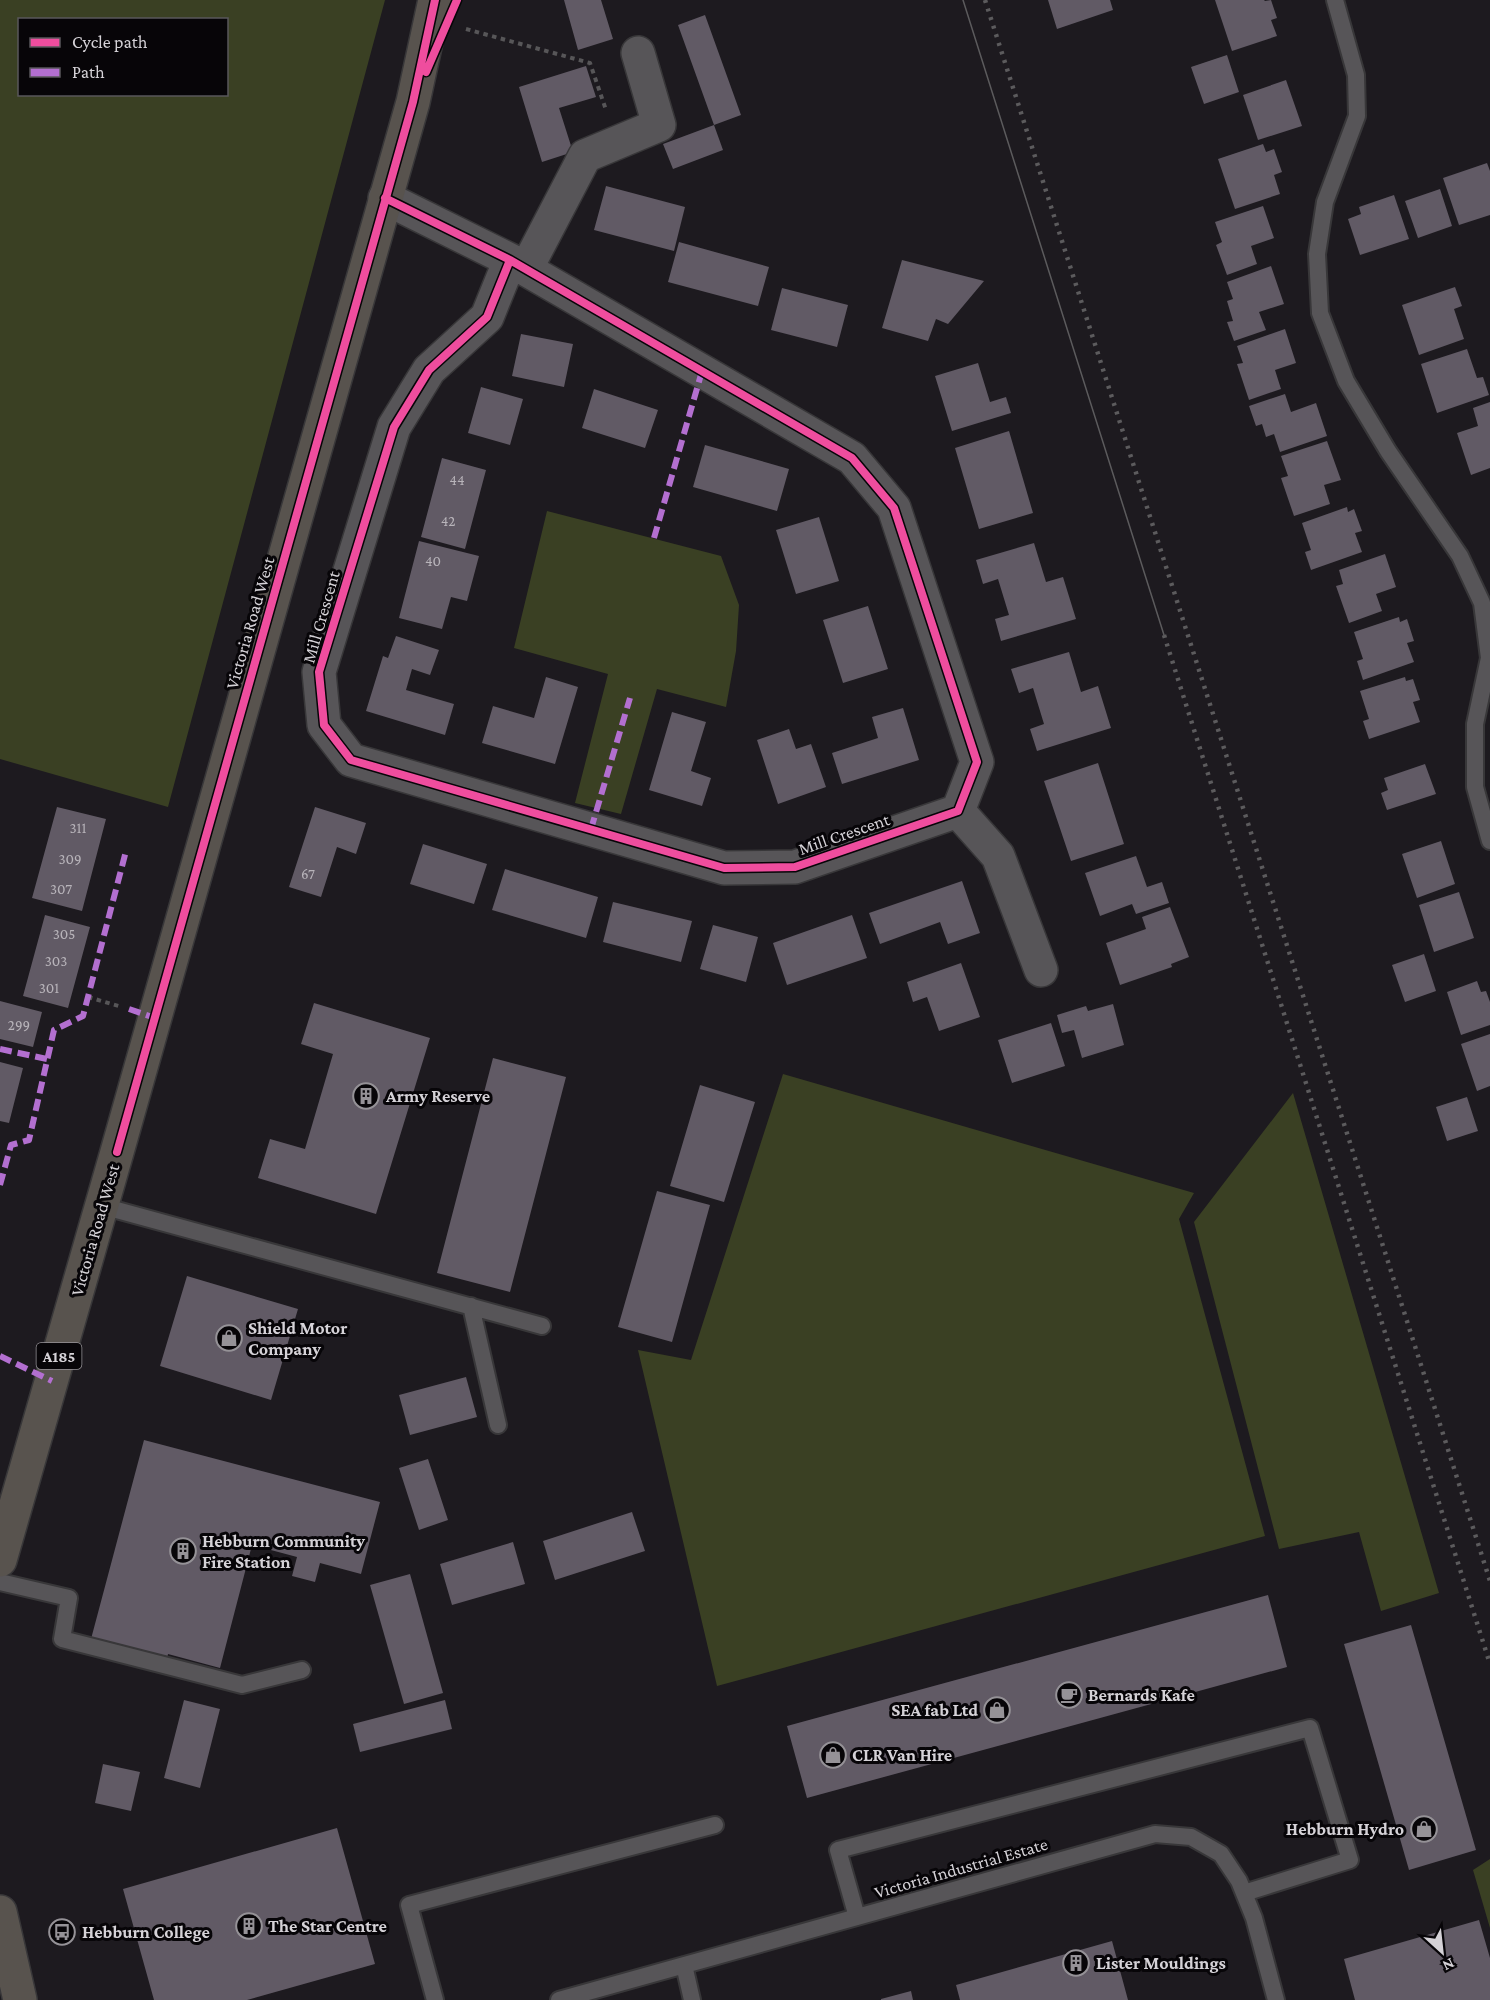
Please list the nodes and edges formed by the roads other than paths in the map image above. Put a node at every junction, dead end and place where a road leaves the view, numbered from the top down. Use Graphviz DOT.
graph roads {
  1 [pos="1335,0"];
  2 [pos="447,8"];
  3 [pos="638,53"];
  4 [pos="385,198"];
  5 [pos="518,265"];
  6 [pos="958,811"];
  7 [pos="1490,841"];
  8 [pos="1041,970"];
  9 [pos="102,1206"];
  10 [pos="471,1306"];
  11 [pos="542,1326"];
  12 [pos="498,1425"];
  13 [pos="0,1560"];
  14 [pos="0,1581"];
  15 [pos="302,1670"];
  16 [pos="715,1825"];
  17 [pos="1244,1893"];
  18 [pos="0,1912"];
  19 [pos="857,1917"];
  20 [pos="684,1965"];
  21 [pos="20,2000"];
  22 [pos="435,2000"];
  23 [pos="559,2000"];
  24 [pos="692,2000"];
  25 [pos="1276,2000"];
  1 -- 7 [label="lane"];
  2 -- 4 [label="main road, Victoria Road West / A185"];
  3 -- 5 [label="street, Mill Crescent"];
  4 -- 5 [label="street"];
  4 -- 9 [label="main road, Victoria Road West / A185"];
  5 -- 6 [label="street"];
  5 -- 6 [label="street, Mill Crescent"];
  6 -- 8 [label="street"];
  9 -- 10 [label="lane"];
  9 -- 13 [label="main road, Victoria Road West / A185"];
  10 -- 11 [label="lane"];
  10 -- 12 [label="lane"];
  14 -- 15 [label="lane"];
  16 -- 22 [label="lane"];
  17 -- 19 [label="lane, Victoria Industrial Estate"];
  17 -- 19 [label="lane"];
  17 -- 25 [label="lane, Victoria Industrial Estate"];
  18 -- 21 [label="main road"];
  19 -- 20 [label="lane, Victoria Industrial Estate"];
  20 -- 23 [label="lane, Victoria Industrial Estate"];
  20 -- 24 [label="lane"];
}
